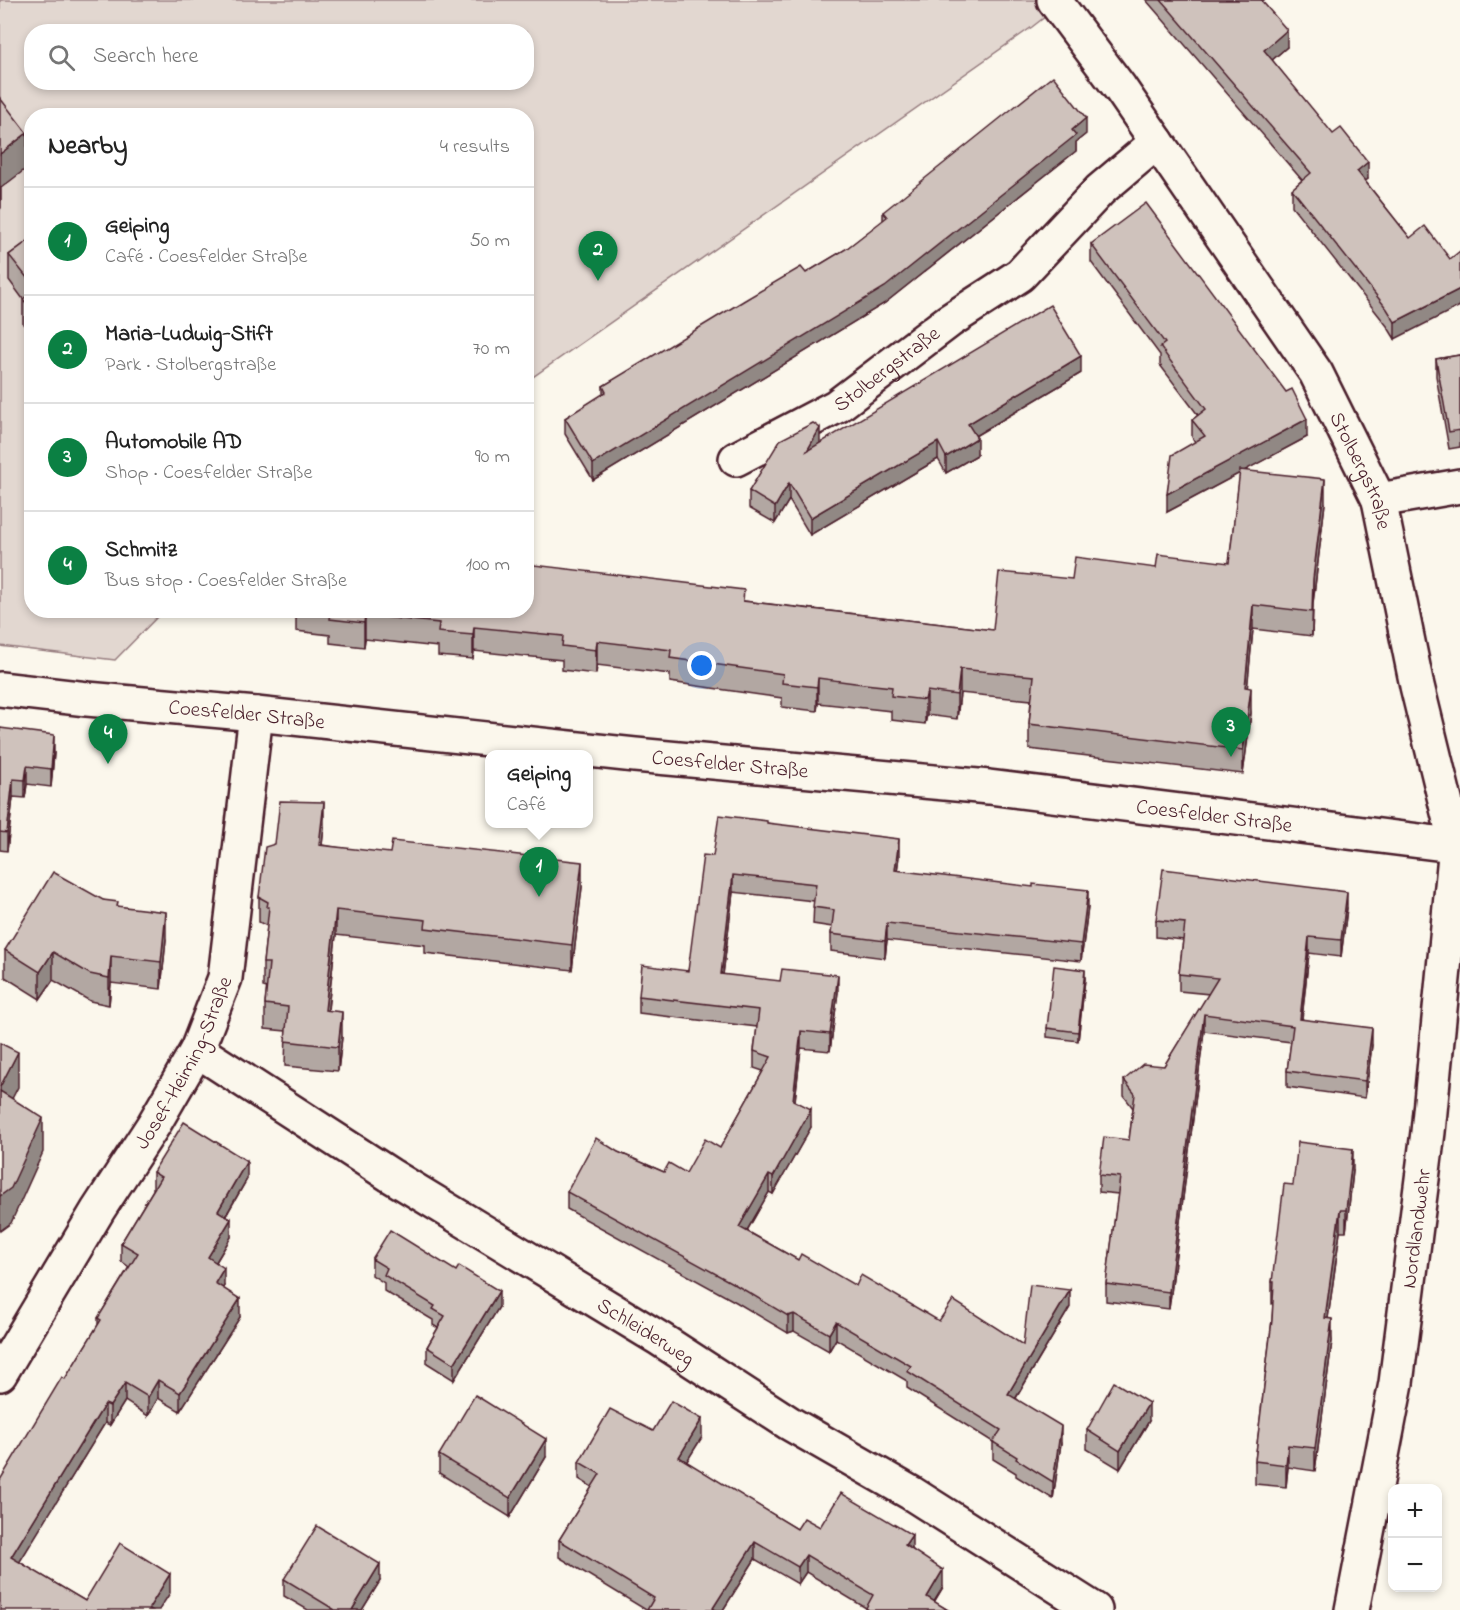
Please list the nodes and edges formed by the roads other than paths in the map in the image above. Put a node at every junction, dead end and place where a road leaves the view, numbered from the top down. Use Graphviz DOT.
graph roads {
  1 [pos="1054,0"];
  2 [pos="1157,142"];
  3 [pos="736,459"];
  4 [pos="1460,486"];
  5 [pos="1379,500"];
  6 [pos="0,689"];
  7 [pos="256,714"];
  8 [pos="1458,845"];
  9 [pos="198,1050"];
  10 [pos="0,1374"];
  11 [pos="1095,1610"];
  12 [pos="1352,1610"];
  1 -- 2 [label="street, Stolbergstraße"];
  2 -- 3 [label="street, Stolbergstraße"];
  2 -- 5 [label="street, Stolbergstraße"];
  4 -- 5 [label="street"];
  5 -- 8 [label="street, Stolbergstraße"];
  6 -- 7 [label="street, Coesfelder Straße"];
  7 -- 8 [label="street, Coesfelder Straße"];
  7 -- 9 [label="street, Josef-Heiming-Straße"];
  8 -- 12 [label="street, Nordlandwehr"];
  9 -- 10 [label="street, Josef-Heiming-Straße"];
  9 -- 11 [label="street, Schleiderweg"];
}
